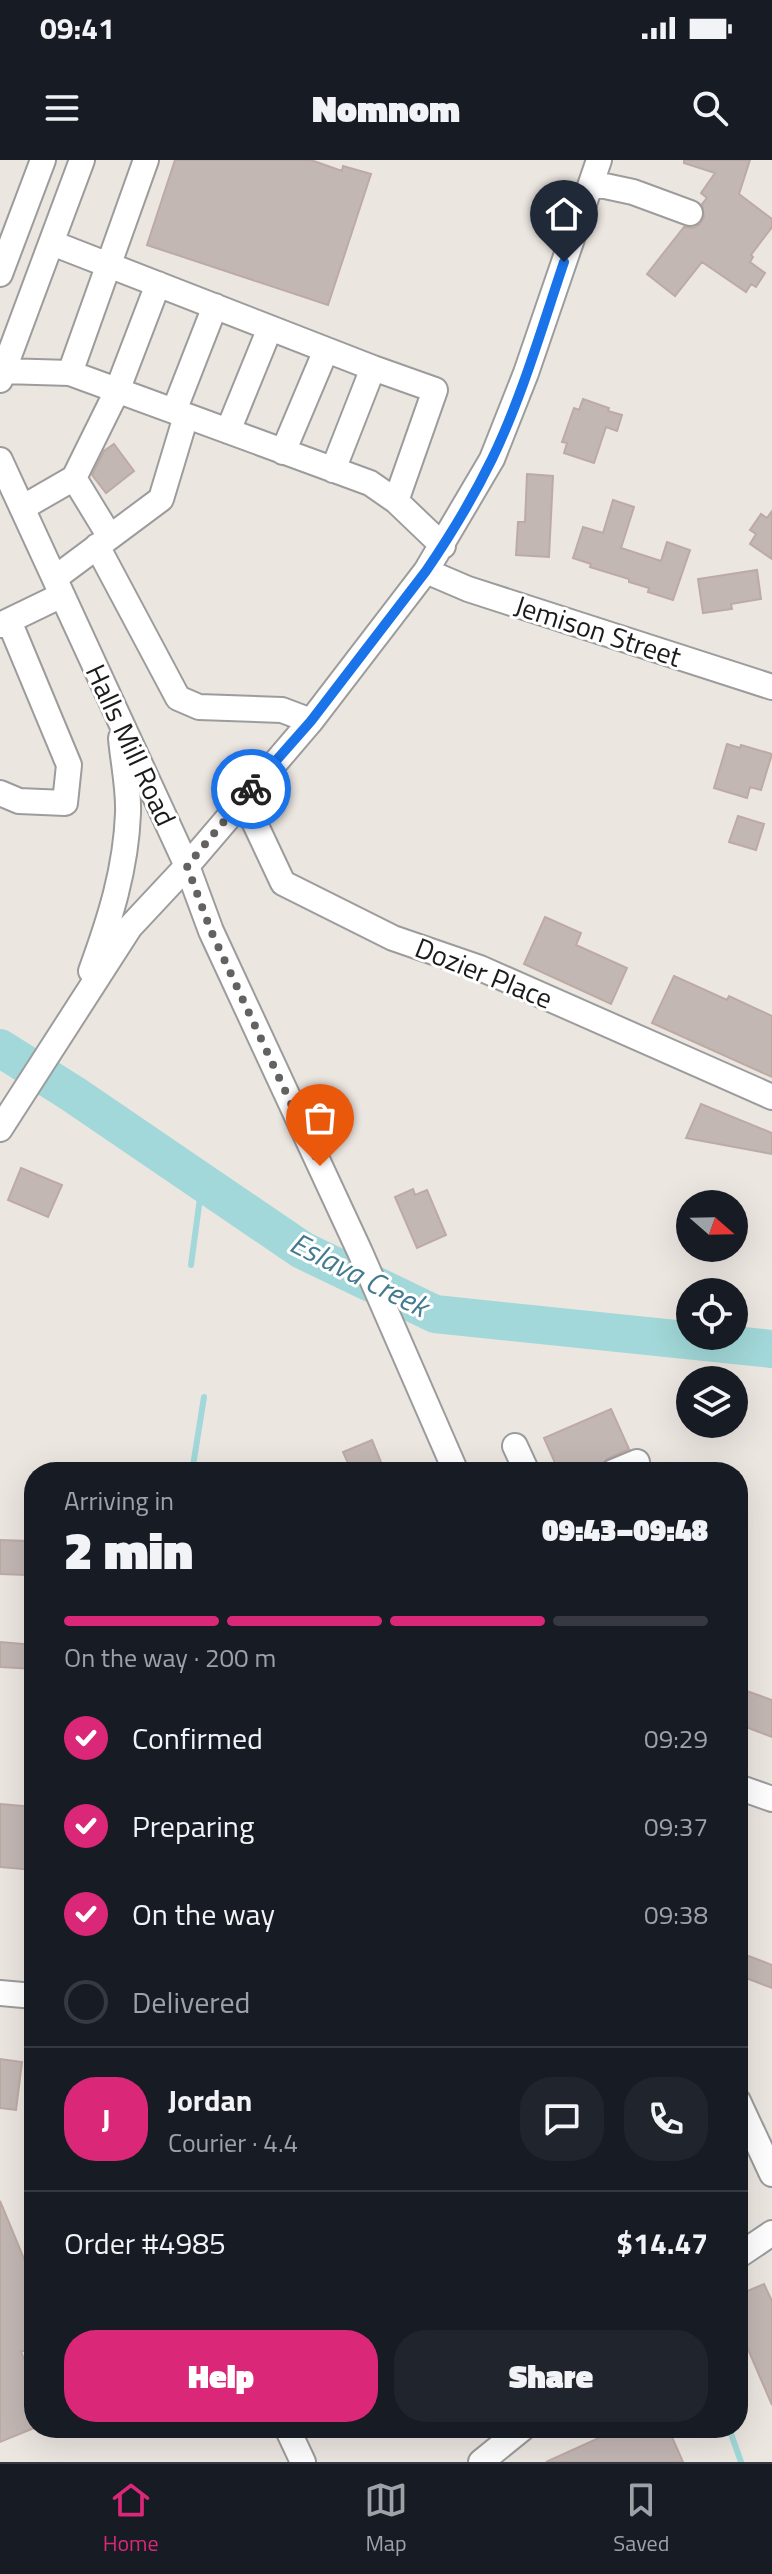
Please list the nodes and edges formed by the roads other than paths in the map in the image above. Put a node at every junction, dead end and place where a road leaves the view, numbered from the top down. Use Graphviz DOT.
graph roads {
  1 [pos="43,160"];
  2 [pos="82,160"];
  3 [pos="146,160"];
  4 [pos="599,160"];
  5 [pos="591,183"];
  6 [pos="690,213"];
  7 [pos="52,243"];
  8 [pos="110,266"];
  9 [pos="0,274"];
  10 [pos="158,284"];
  11 [pos="215,306"];
  12 [pos="270,328"];
  13 [pos="326,350"];
  14 [pos="373,368"];
  15 [pos="70,373"];
  16 [pos="2,375"];
  17 [pos="117,391"];
  18 [pos="180,414"];
  19 [pos="228,431"];
  20 [pos="283,452"];
  21 [pos="0,460"];
  22 [pos="333,470"];
  23 [pos="74,478"];
  24 [pos="396,501"];
  25 [pos="22,508"];
  26 [pos="103,541"];
  27 [pos="443,546"];
  28 [pos="426,571"];
  29 [pos="58,586"];
  30 [pos="4,623"];
  31 [pos="770,680"];
  32 [pos="119,720"];
  33 [pos="311,721"];
  34 [pos="0,793"];
  35 [pos="243,798"];
  36 [pos="187,866"];
  37 [pos="75,1015"];
  38 [pos="772,1097"];
  39 [pos="1,1128"];
  40 [pos="515,1446"];
  41 [pos="452,1462"];
  42 [pos="522,1462"];
  43 [pos="748,1791"];
  44 [pos="772,1799"];
  45 [pos="0,1993"];
  46 [pos="24,1995"];
  47 [pos="748,2122"];
  48 [pos="772,2174"];
  49 [pos="772,2233"];
  50 [pos="748,2249"];
  51 [pos="292,2438"];
  52 [pos="504,2445"];
  53 [pos="303,2462"];
  54 [pos="481,2462"];
  1 -- 9 [label="street"];
  2 -- 7 [label="street"];
  3 -- 8 [label="street"];
  4 -- 5 [label="street"];
  5 -- 6 [label="street"];
  5 -- 27 [label="street"];
  7 -- 8 [label="street"];
  7 -- 16 [label="street"];
  8 -- 10 [label="street"];
  8 -- 15 [label="street"];
  10 -- 11 [label="street"];
  10 -- 17 [label="street"];
  11 -- 12 [label="street"];
  11 -- 18 [label="street"];
  12 -- 13 [label="street"];
  12 -- 19 [label="street"];
  13 -- 14 [label="street"];
  13 -- 20 [label="street"];
  14 -- 22 [label="street"];
  14 -- 24 [label="street"];
  15 -- 16 [label="street"];
  15 -- 17 [label="street"];
  17 -- 18 [label="street"];
  17 -- 23 [label="street"];
  18 -- 19 [label="street"];
  18 -- 26 [label="street"];
  19 -- 20 [label="street"];
  20 -- 22 [label="street"];
  21 -- 25 [label="street, Halls Mill Road"];
  22 -- 24 [label="street"];
  23 -- 25 [label="street"];
  23 -- 26 [label="street"];
  24 -- 27 [label="street"];
  25 -- 29 [label="street, Halls Mill Road"];
  26 -- 29 [label="street"];
  26 -- 33 [label="street"];
  27 -- 28 [label="street"];
  28 -- 31 [label="street, Jemison Street"];
  28 -- 33 [label="street"];
  29 -- 30 [label="street"];
  29 -- 32 [label="street, Halls Mill Road"];
  30 -- 34 [label="street"];
  32 -- 36 [label="street, Halls Mill Road"];
  32 -- 37 [label="street"];
  33 -- 35 [label="street"];
  35 -- 36 [label="street"];
  35 -- 38 [label="street, Dozier Place"];
  36 -- 37 [label="street"];
  36 -- 41 [label="street, Halls Mill Road"];
  37 -- 39 [label="street"];
  40 -- 42 [label="street"];
  43 -- 44 [label="street"];
  45 -- 46 [label="street"];
  47 -- 48 [label="street"];
  49 -- 50 [label="street"];
  51 -- 53 [label="street"];
  52 -- 54 [label="street"];
}
